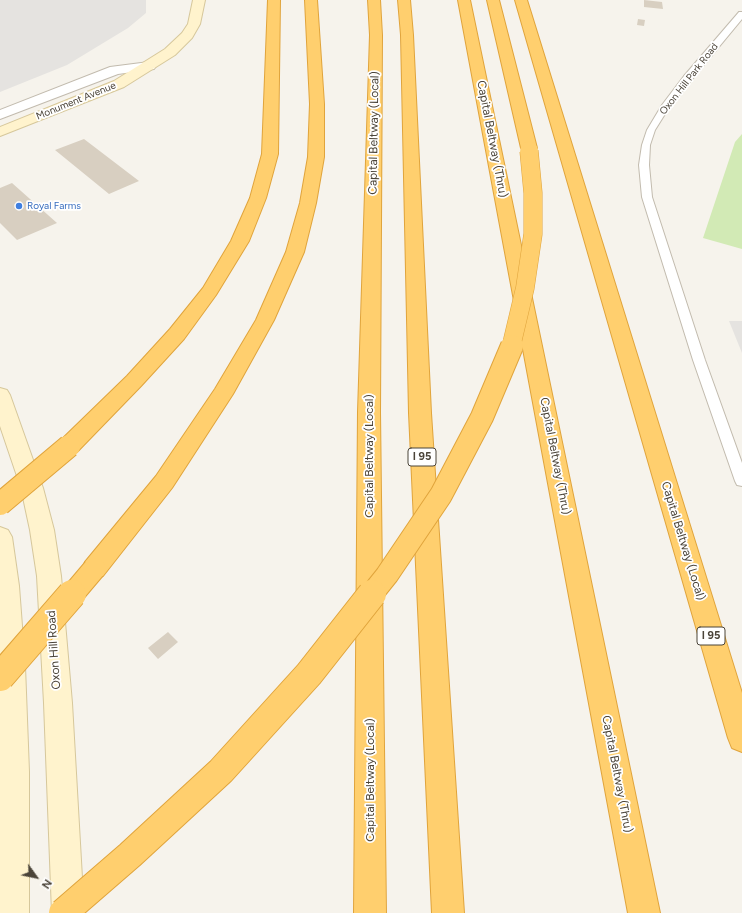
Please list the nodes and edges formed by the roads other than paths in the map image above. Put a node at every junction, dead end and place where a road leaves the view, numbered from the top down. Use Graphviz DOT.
graph roads {
  1 [pos="200,0"];
  2 [pos="274,0"];
  3 [pos="312,0"];
  4 [pos="374,0"];
  5 [pos="404,0"];
  6 [pos="464,0"];
  7 [pos="493,0"];
  8 [pos="521,0"];
  9 [pos="742,14"];
  10 [pos="149,66"];
  11 [pos="0,115"];
  12 [pos="0,132"];
  13 [pos="0,395"];
  14 [pos="742,481"];
  15 [pos="0,504"];
  16 [pos="0,537"];
  17 [pos="0,677"];
  18 [pos="742,738"];
  19 [pos="13,913"];
  20 [pos="63,913"];
  21 [pos="68,913"];
  22 [pos="370,913"];
  23 [pos="448,913"];
  24 [pos="644,913"];
  1 -- 10 [label="main road, Monument Avenue"];
  2 -- 15 [label="highway, bridge"];
  3 -- 17 [label="highway, bridge"];
  4 -- 22 [label="highway, Capital Beltway (Local)"];
  5 -- 23 [label="highway, I 95"];
  6 -- 24 [label="highway, Capital Beltway (Thru)"];
  7 -- 20 [label="highway, bridge"];
  8 -- 18 [label="highway, Capital Beltway (Local) / I 95"];
  9 -- 14 [label="lane, Oxon Hill Park Road"];
  10 -- 11 [label="street, Monument Avenue"];
  10 -- 12 [label="main road, Monument Avenue"];
  13 -- 21 [label="main road, Oxon Hill Road"];
  16 -- 19 [label="main road"];
}
